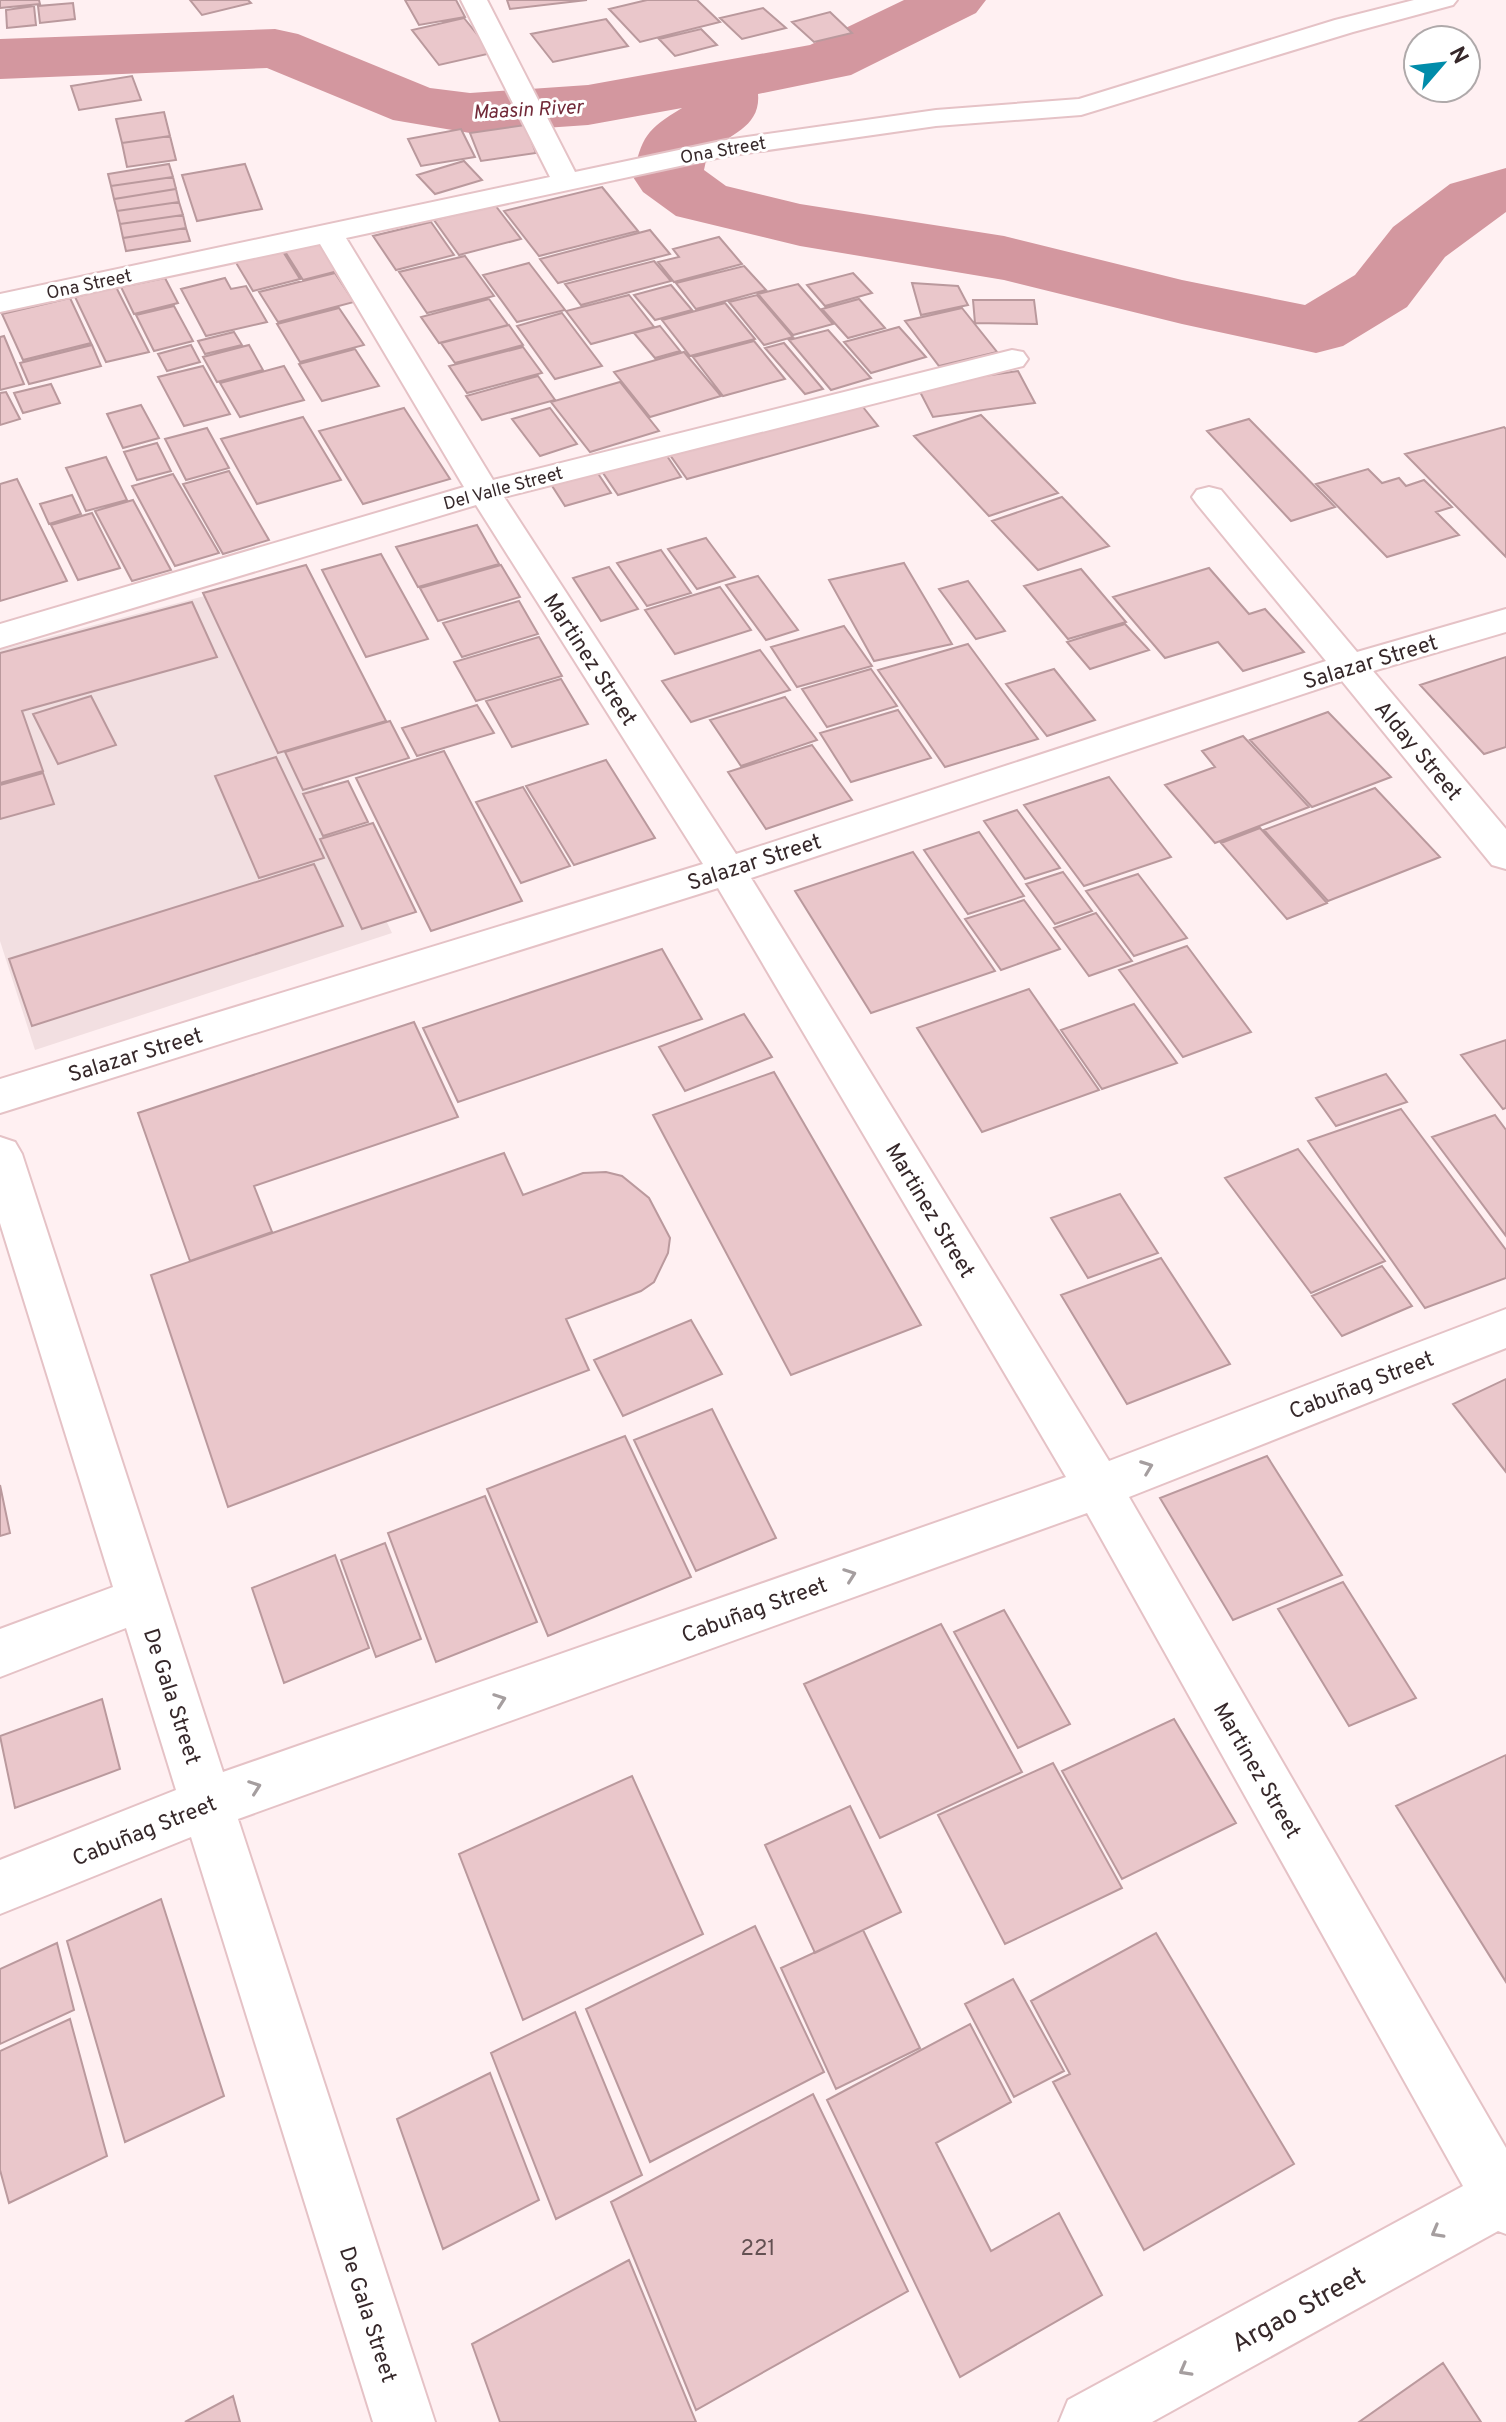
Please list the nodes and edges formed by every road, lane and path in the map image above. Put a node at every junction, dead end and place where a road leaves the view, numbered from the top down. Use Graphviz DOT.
graph roads {
  1 [pos="474,0"];
  2 [pos="1444,0"];
  3 [pos="566,181"];
  4 [pos="328,233"];
  5 [pos="0,303"];
  6 [pos="1012,359"];
  7 [pos="484,492"];
  8 [pos="1209,497"];
  9 [pos="1506,620"];
  10 [pos="0,636"];
  11 [pos="1349,666"];
  12 [pos="1506,855"];
  13 [pos="727,871"];
  14 [pos="0,1096"];
  15 [pos="0,1154"];
  16 [pos="1506,1328"];
  17 [pos="1098,1487"];
  18 [pos="142,1599"];
  19 [pos="0,1653"];
  20 [pos="207,1804"];
  21 [pos="0,1887"];
  22 [pos="1505,2199"];
  23 [pos="404,2422"];
  24 [pos="1090,2422"];
  1 -- 3 [label="street"];
  2 -- 3 [label="street, Ona Street"];
  3 -- 4 [label="street, Ona Street"];
  4 -- 5 [label="street, Ona Street"];
  4 -- 7 [label="street, Martinez Street"];
  6 -- 7 [label="street, Del Valle Street"];
  7 -- 10 [label="street, Del Valle Street"];
  7 -- 13 [label="street, Martinez Street"];
  8 -- 11 [label="street, Alday Street"];
  9 -- 11 [label="street, Salazar Street"];
  11 -- 12 [label="street, Alday Street"];
  11 -- 13 [label="street, Salazar Street"];
  13 -- 14 [label="street, Salazar Street"];
  13 -- 17 [label="street, Martinez Street"];
  15 -- 18 [label="street, De Gala Street"];
  17 -- 16 [label="street, Cabuñag Street, one-way"];
  20 -- 17 [label="street, Cabuñag Street, one-way"];
  17 -- 22 [label="street, Martinez Street"];
  18 -- 19 [label="street"];
  18 -- 20 [label="street, De Gala Street"];
  20 -- 21 [label="street, Cabuñag Street"];
  20 -- 23 [label="street, De Gala Street"];
  22 -- 24 [label="street, Argao Street, one-way"];
}
